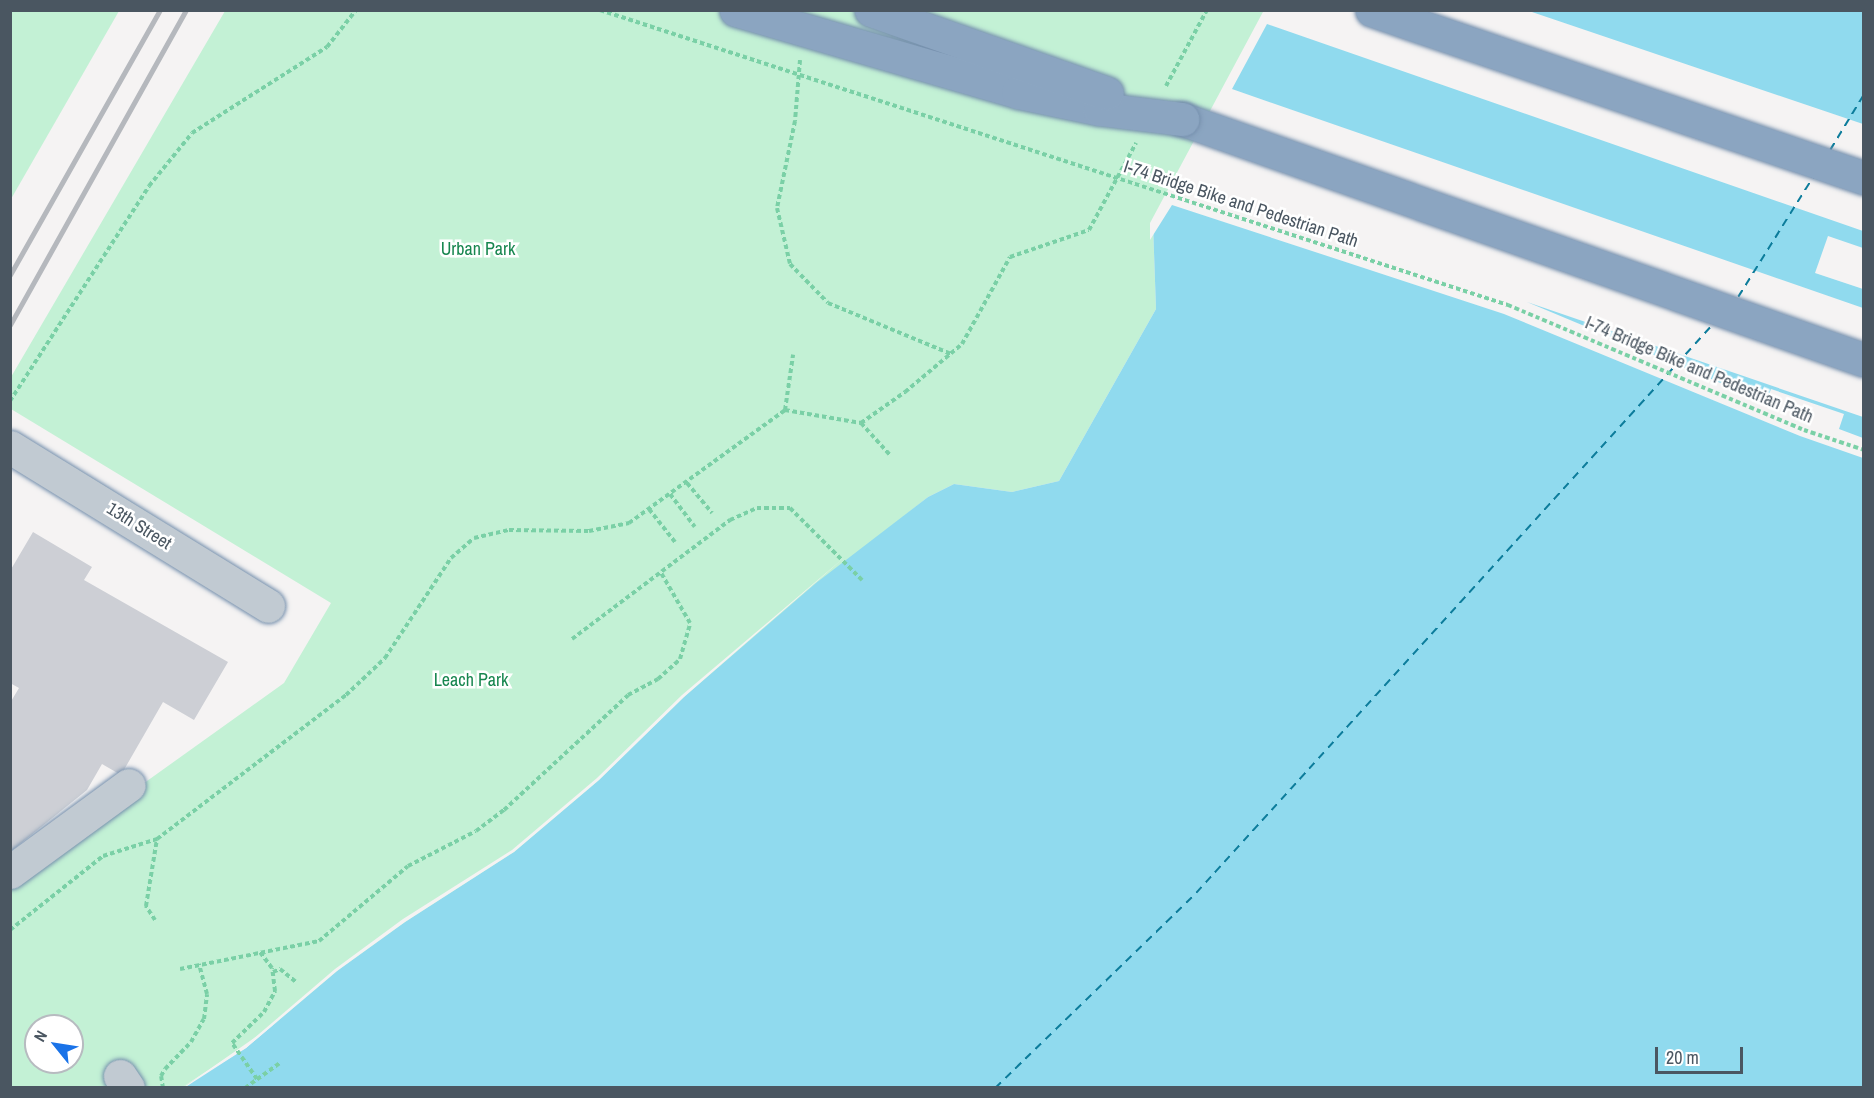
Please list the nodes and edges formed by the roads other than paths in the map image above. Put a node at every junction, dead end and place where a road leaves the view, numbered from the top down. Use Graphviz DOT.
graph roads {
  1 [pos="736,10"];
  2 [pos="871,10"];
  3 [pos="1372,10"];
  4 [pos="1172,107"];
  5 [pos="1863,178"];
  6 [pos="1863,360"];
  7 [pos="10,447"];
  8 [pos="268,606"];
  9 [pos="129,785"];
  10 [pos="10,872"];
  1 -- 4 [label="highway, bridge"];
  2 -- 4 [label="highway, bridge"];
  3 -- 5 [label="highway"];
  4 -- 6 [label="highway"];
  7 -- 8 [label="street, 13th Street"];
  9 -- 10 [label="street"];
}
